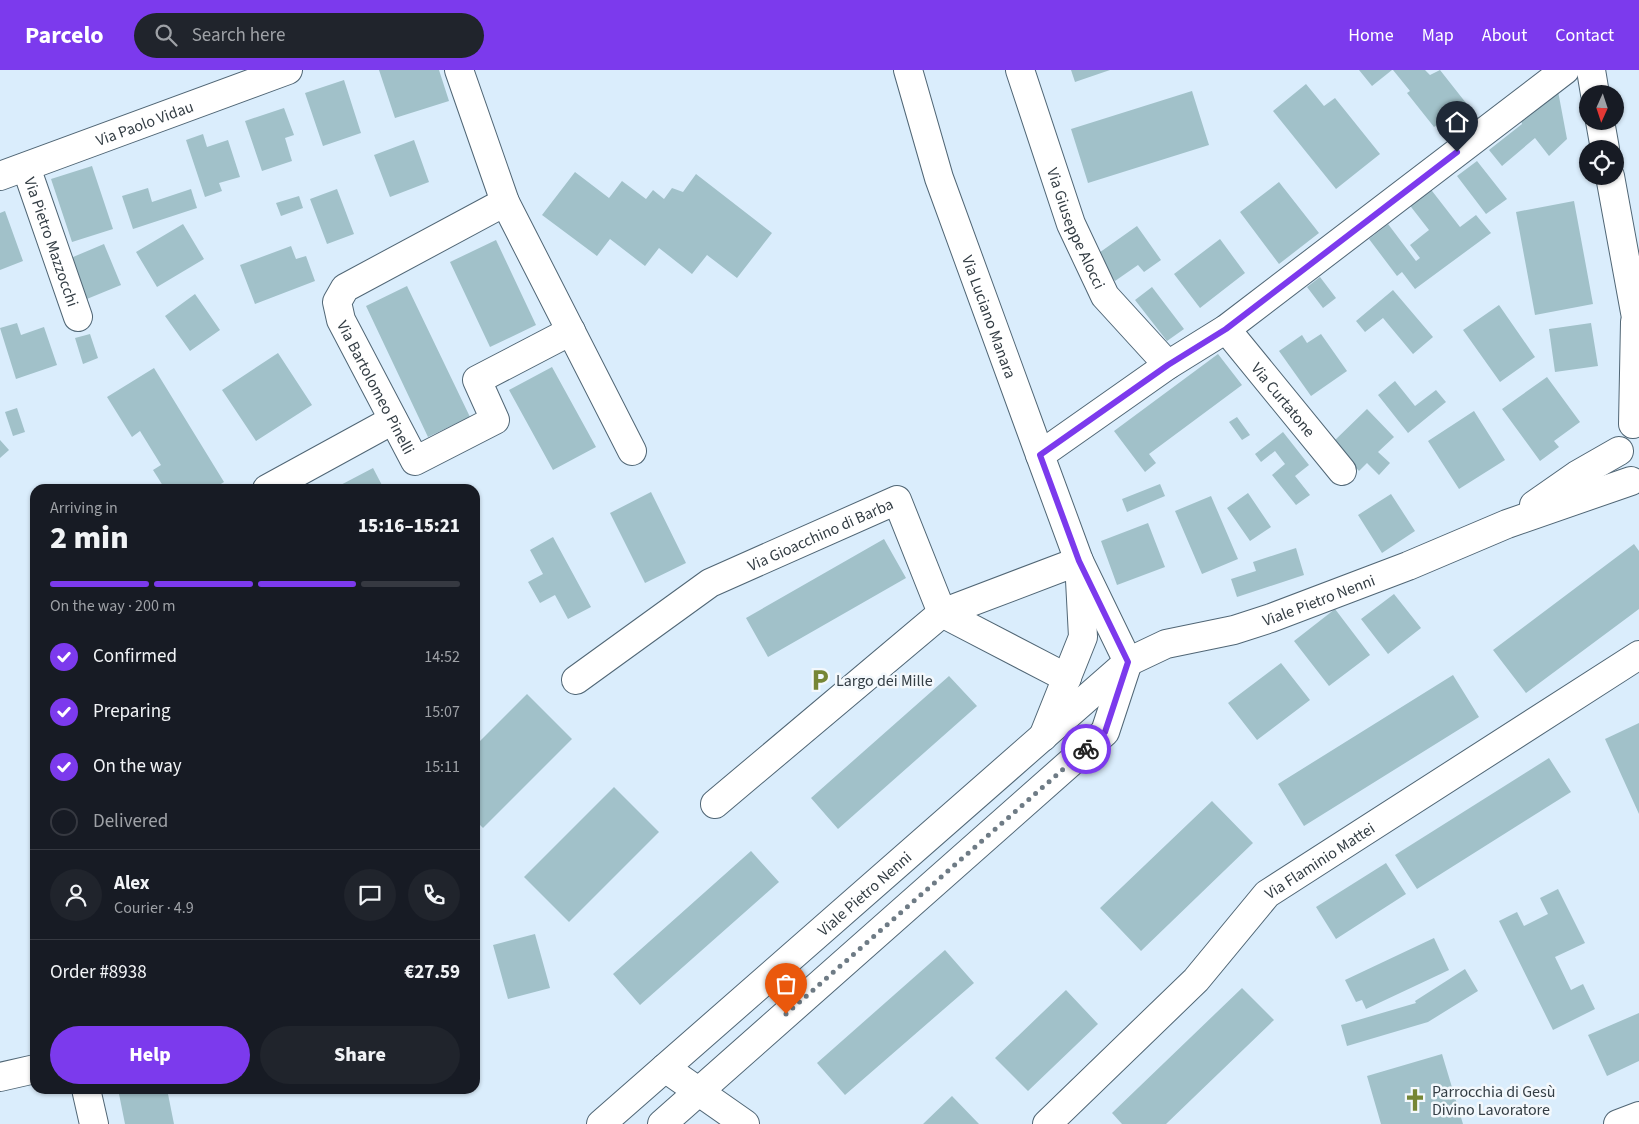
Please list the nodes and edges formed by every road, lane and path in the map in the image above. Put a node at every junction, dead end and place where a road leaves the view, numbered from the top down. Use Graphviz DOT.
graph roads {
  1 [pos="288,70"];
  2 [pos="459,70"];
  3 [pos="908,70"];
  4 [pos="1020,70"];
  5 [pos="1565,70"];
  6 [pos="1591,70"];
  7 [pos="1594,85"];
  8 [pos="26,167"];
  9 [pos="0,176"];
  10 [pos="1612,185"];
  11 [pos="505,202"];
  12 [pos="78,317"];
  13 [pos="1637,328"];
  14 [pos="1226,329"];
  15 [pos="571,331"];
  16 [pos="1168,365"];
  17 [pos="393,420"];
  18 [pos="1636,422"];
  19 [pos="632,451"];
  20 [pos="1619,451"];
  21 [pos="1040,455"];
  22 [pos="1342,471"];
  23 [pos="276,484"];
  24 [pos="1637,485"];
  25 [pos="1507,524"];
  26 [pos="1079,561"];
  27 [pos="942,613"];
  28 [pos="1639,655"];
  29 [pos="1128,662"];
  30 [pos="1067,678"];
  31 [pos="576,680"];
  32 [pos="1043,737"];
  33 [pos="715,804"];
  34 [pos="665,1068"];
  35 [pos="30,1070"];
  36 [pos="0,1077"];
  37 [pos="698,1091"];
  38 [pos="87,1094"];
  39 [pos="1639,1116"];
  40 [pos="94,1124"];
  41 [pos="601,1124"];
  42 [pos="662,1124"];
  43 [pos="745,1124"];
  44 [pos="1047,1124"];
  45 [pos="1618,1124"];
  1 -- 8 [label="street, Via Paolo Vidau"];
  2 -- 11 [label="street"];
  3 -- 21 [label="street, Via Luciano Manara"];
  4 -- 16 [label="street, Via Giuseppe Alocci"];
  5 -- 14 [label="street"];
  6 -- 7 [label="street"];
  8 -- 9 [label="street, Via Paolo Vidau"];
  8 -- 12 [label="street, Via Pietro Mazzocchi"];
  10 -- 13 [label="street"];
  11 -- 15 [label="street"];
  11 -- 17 [label="street, Via Bartolomeo Pinelli"];
  13 -- 18 [label="street"];
  14 -- 16 [label="street"];
  14 -- 22 [label="street, Via Curtatone"];
  15 -- 17 [label="street, Via Bartolomeo Pinelli"];
  15 -- 19 [label="street"];
  16 -- 21 [label="street"];
  17 -- 23 [label="street"];
  18 -- 20 [label="street"];
  20 -- 24 [label="street"];
  20 -- 25 [label="street, Viale Pietro Nenni"];
  21 -- 26 [label="street, Via Luciano Manara"];
  24 -- 25 [label="street, Viale Pietro Nenni"];
  25 -- 29 [label="street, Viale Pietro Nenni"];
  26 -- 27 [label="street"];
  26 -- 29 [label="street"];
  26 -- 30 [label="street"];
  27 -- 30 [label="street"];
  27 -- 31 [label="street, Via Gioacchino di Barba"];
  27 -- 33 [label="street"];
  28 -- 44 [label="street, Via Flaminio Mattei"];
  29 -- 32 [label="street, Viale Pietro Nenni"];
  29 -- 37 [label="street"];
  30 -- 32 [label="street"];
  32 -- 34 [label="street, Viale Pietro Nenni"];
  34 -- 37 [label="street"];
  34 -- 41 [label="street, Viale Pietro Nenni"];
  35 -- 36 [label="street"];
  37 -- 42 [label="street"];
  37 -- 43 [label="street"];
  38 -- 40 [label="street"];
  39 -- 45 [label="street"];
}
